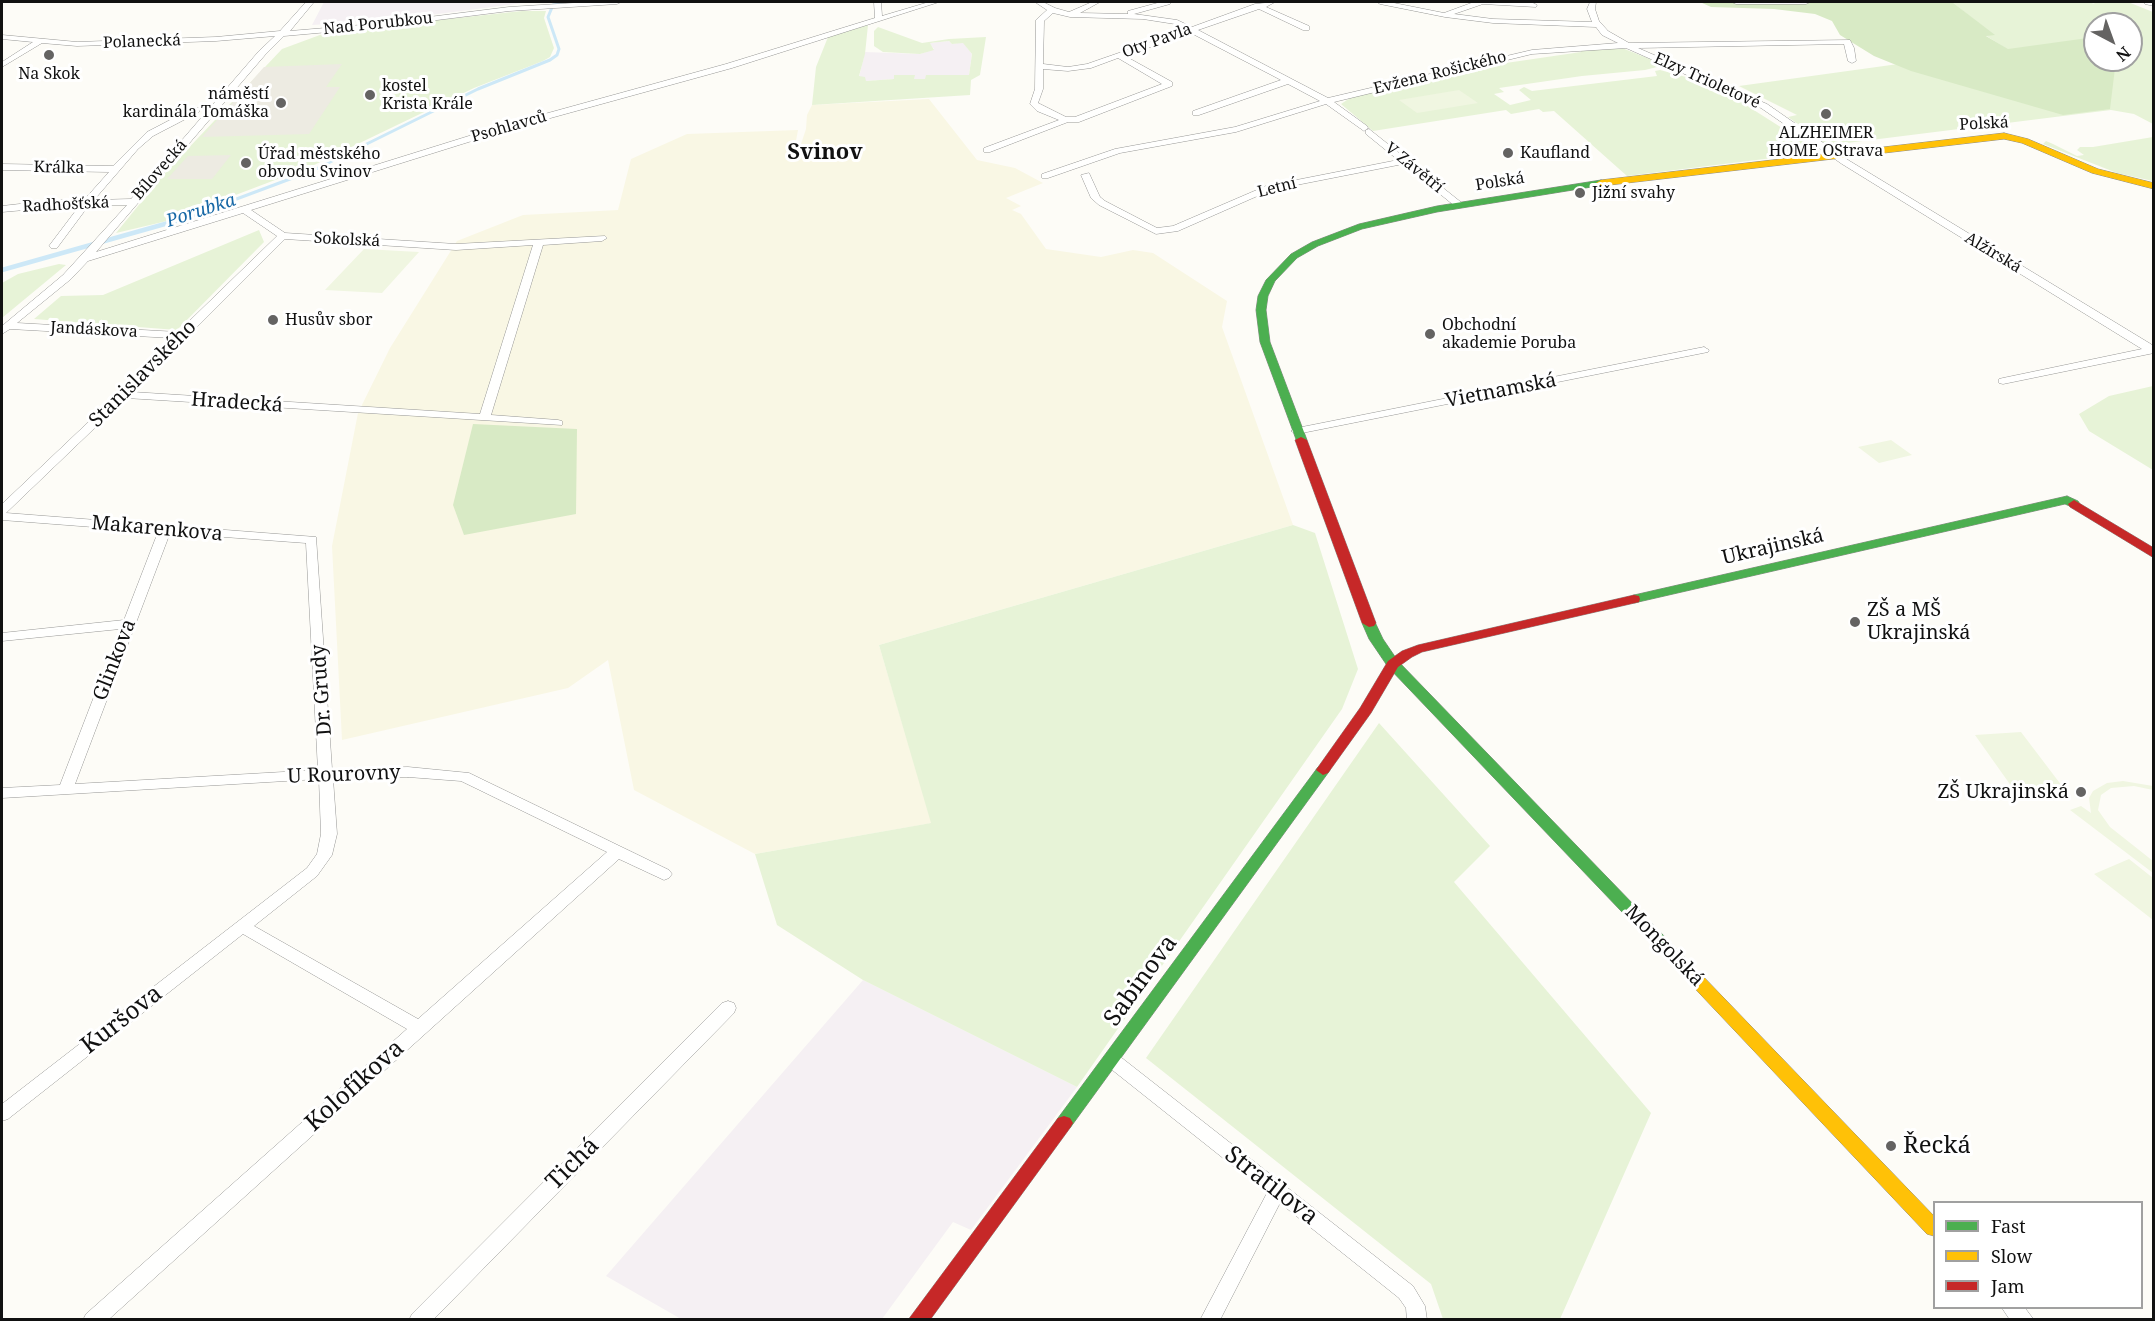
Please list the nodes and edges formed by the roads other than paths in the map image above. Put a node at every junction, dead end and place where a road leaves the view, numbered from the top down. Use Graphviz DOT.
graph roads {
  1 [pos="310,2"];
  2 [pos="617,2"];
  3 [pos="877,2"];
  4 [pos="935,2"];
  5 [pos="1038,2"];
  6 [pos="1097,2"];
  7 [pos="1167,2"];
  8 [pos="1272,2"];
  9 [pos="1380,2"];
  10 [pos="1480,2"];
  11 [pos="1485,2"];
  12 [pos="1593,2"];
  13 [pos="1736,2"];
  14 [pos="1806,2"];
  15 [pos="2148,2"];
  16 [pos="543,4"];
  17 [pos="2154,4"];
  18 [pos="1533,5"];
  19 [pos="1258,6"];
  20 [pos="1052,10"];
  21 [pos="1070,15"];
  22 [pos="1444,15"];
  23 [pos="1121,17"];
  24 [pos="879,19"];
  25 [pos="1599,26"];
  26 [pos="1191,28"];
  27 [pos="1306,28"];
  28 [pos="327,30"];
  29 [pos="282,34"];
  30 [pos="2,37"];
  31 [pos="216,39"];
  32 [pos="39,42"];
  33 [pos="1628,46"];
  34 [pos="262,53"];
  35 [pos="1118,55"];
  36 [pos="1852,61"];
  37 [pos="2,65"];
  38 [pos="1040,66"];
  39 [pos="1290,80"];
  40 [pos="1327,101"];
  41 [pos="196,110"];
  42 [pos="1196,113"];
  43 [pos="1068,119"];
  44 [pos="987,150"];
  45 [pos="1835,155"];
  46 [pos="1405,161"];
  47 [pos="2,167"];
  48 [pos="116,169"];
  49 [pos="1086,175"];
  50 [pos="1045,177"];
  51 [pos="2154,186"];
  52 [pos="87,202"];
  53 [pos="131,202"];
  54 [pos="1459,205"];
  55 [pos="2,209"];
  56 [pos="246,210"];
  57 [pos="284,236"];
  58 [pos="602,238"];
  59 [pos="539,242"];
  60 [pos="54,246"];
  61 [pos="85,259"];
  62 [pos="5,328"];
  63 [pos="181,335"];
  64 [pos="2152,349"];
  65 [pos="1704,350"];
  66 [pos="2003,381"];
  67 [pos="123,395"];
  68 [pos="483,418"];
  69 [pos="558,423"];
  70 [pos="1297,431"];
  71 [pos="2,510"];
  72 [pos="2,516"];
  73 [pos="165,530"];
  74 [pos="312,540"];
  75 [pos="2154,554"];
  76 [pos="128,624"];
  77 [pos="2,637"];
  78 [pos="1393,664"];
  79 [pos="327,774"];
  80 [pos="65,790"];
  81 [pos="2,794"];
  82 [pos="617,852"];
  83 [pos="312,872"];
  84 [pos="664,874"];
  85 [pos="243,927"];
  86 [pos="728,1008"];
  87 [pos="419,1028"];
  88 [pos="1112,1060"];
  89 [pos="2,1114"];
  90 [pos="1277,1191"];
  91 [pos="1933,1226"];
  92 [pos="2013,1309"];
  93 [pos="93,1320"];
  94 [pos="419,1320"];
  95 [pos="918,1320"];
  96 [pos="1210,1320"];
  97 [pos="1417,1320"];
  98 [pos="2024,1320"];
  1 -- 29 [label="street, Bílovecká"];
  2 -- 16 [label="street, Nad Porubkou"];
  3 -- 24 [label="street"];
  4 -- 24 [label="street, Psohlavců"];
  5 -- 20 [label="street, V Závětří"];
  6 -- 21 [label="street"];
  7 -- 23 [label="street, V Závětří"];
  8 -- 19 [label="street, Oty Pavla"];
  9 -- 22 [label="street"];
  10 -- 22 [label="street"];
  11 -- 18 [label="street"];
  12 -- 25 [label="street"];
  13 -- 14 [label="street"];
  15 -- 17 [label="street"];
  16 -- 28 [label="street, Nad Porubkou"];
  19 -- 26 [label="street, Oty Pavla"];
  19 -- 27 [label="street"];
  20 -- 21 [label="street, V Závětří"];
  20 -- 38 [label="street"];
  21 -- 23 [label="street, V Závětří"];
  22 -- 25 [label="street"];
  23 -- 26 [label="street, V Závětří"];
  24 -- 56 [label="street, Psohlavců"];
  25 -- 33 [label="street, Elzy Trioletové"];
  26 -- 35 [label="street, Oty Pavla"];
  26 -- 39 [label="street, V Závětří"];
  28 -- 29 [label="street, Nad Porubkou"];
  28 -- 34 [label="street"];
  29 -- 31 [label="street, Polanecká"];
  29 -- 34 [label="street, Bílovecká"];
  30 -- 32 [label="street, Polanecká"];
  31 -- 32 [label="street, Polanecká"];
  31 -- 34 [label="street"];
  32 -- 37 [label="street"];
  33 -- 36 [label="street, Evžena Rošického"];
  33 -- 40 [label="street, Evžena Rošického"];
  33 -- 45 [label="street, Elzy Trioletové"];
  34 -- 53 [label="street, Bílovecká"];
  35 -- 38 [label="street, Oty Pavla"];
  35 -- 43 [label="street"];
  38 -- 43 [label="street"];
  39 -- 40 [label="street, V Závětří"];
  39 -- 42 [label="street"];
  40 -- 46 [label="street, V Závětří"];
  40 -- 50 [label="street, Evžena Rošického"];
  41 -- 48 [label="street"];
  43 -- 44 [label="street"];
  45 -- 51 [label="street, Polská"];
  45 -- 54 [label="street, Polská"];
  45 -- 64 [label="street, Alžírská"];
  46 -- 49 [label="street, Letní"];
  46 -- 54 [label="street, V Závětří"];
  47 -- 48 [label="street, Králka"];
  48 -- 52 [label="street"];
  52 -- 53 [label="street, Radhošťská"];
  52 -- 55 [label="street, Radhošťská"];
  52 -- 60 [label="street"];
  53 -- 61 [label="street, Bílovecká"];
  54 -- 70 [label="street, Polská"];
  56 -- 57 [label="street"];
  56 -- 61 [label="street, Psohlavců"];
  57 -- 59 [label="street, Sokolská"];
  57 -- 63 [label="street, Stanislavského"];
  58 -- 59 [label="street"];
  59 -- 68 [label="street"];
  61 -- 62 [label="street, Bílovecká"];
  62 -- 63 [label="street, Jandáskova"];
  63 -- 67 [label="street, Stanislavského"];
  64 -- 66 [label="street, Alžírská"];
  65 -- 70 [label="street, Vietnamská"];
  67 -- 68 [label="street, Hradecká"];
  67 -- 71 [label="street, Stanislavského"];
  68 -- 69 [label="street"];
  70 -- 78 [label="street, Polská"];
  72 -- 73 [label="street, Makarenkova"];
  73 -- 74 [label="street, Makarenkova"];
  73 -- 76 [label="street, Glinkova"];
  74 -- 79 [label="street, Dr. Grudy"];
  75 -- 78 [label="street, Ukrajinská"];
  76 -- 77 [label="street"];
  76 -- 80 [label="street, Glinkova"];
  78 -- 88 [label="street, Sabinova"];
  78 -- 91 [label="street, Mongolská"];
  79 -- 80 [label="street, U Rourovny"];
  79 -- 82 [label="street, U Rourovny"];
  79 -- 83 [label="street, Dr. Grudy"];
  80 -- 81 [label="street, U Rourovny"];
  82 -- 84 [label="street, U Rourovny"];
  82 -- 87 [label="street, Kolofíkova"];
  83 -- 85 [label="street, Kuršova"];
  85 -- 87 [label="street"];
  85 -- 89 [label="street, Kuršova"];
  86 -- 94 [label="street, Tichá"];
  87 -- 93 [label="street, Kolofíkova"];
  88 -- 90 [label="street, Stratilova"];
  88 -- 95 [label="street, Sabinova"];
  90 -- 96 [label="street"];
  90 -- 97 [label="street, Stratilova"];
  92 -- 98 [label="street"];
}
